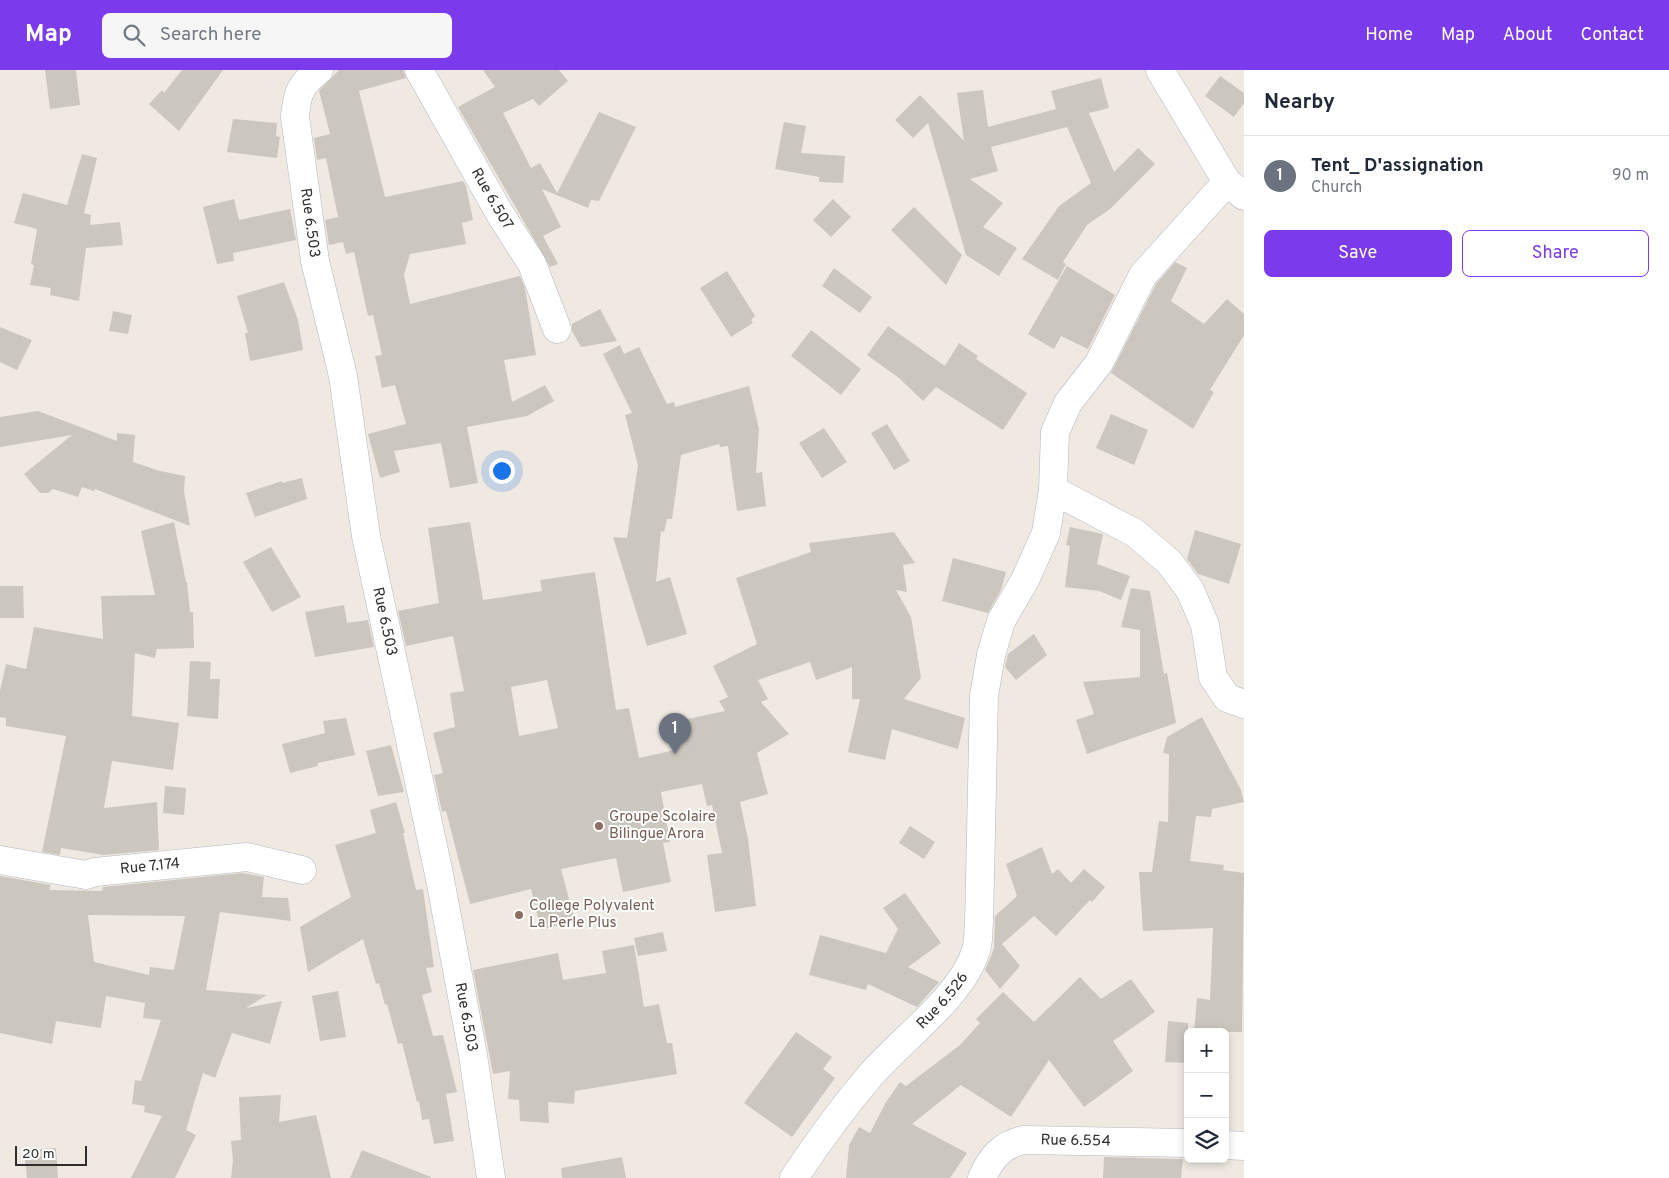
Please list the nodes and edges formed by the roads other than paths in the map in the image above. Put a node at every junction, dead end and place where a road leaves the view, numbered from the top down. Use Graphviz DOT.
graph roads {
  1 [pos="319,70"];
  2 [pos="419,70"];
  3 [pos="1160,70"];
  4 [pos="1236,189"];
  5 [pos="557,329"];
  6 [pos="1053,490"];
  7 [pos="1244,704"];
  8 [pos="0,860"];
  9 [pos="302,870"];
  10 [pos="1184,1143"];
  11 [pos="1229,1145"];
  12 [pos="1244,1146"];
  13 [pos="491,1178"];
  14 [pos="794,1178"];
  15 [pos="982,1178"];
  1 -- 13 [label="street, Rue 6.503"];
  2 -- 5 [label="street, Rue 6.507"];
  3 -- 4 [label="street"];
  4 -- 6 [label="street, Rue 6.526"];
  6 -- 7 [label="street"];
  6 -- 14 [label="street, Rue 6.526"];
  8 -- 9 [label="street, Rue 7.174"];
  10 -- 15 [label="street, Rue 6.554"];
  11 -- 12 [label="street"];
}
